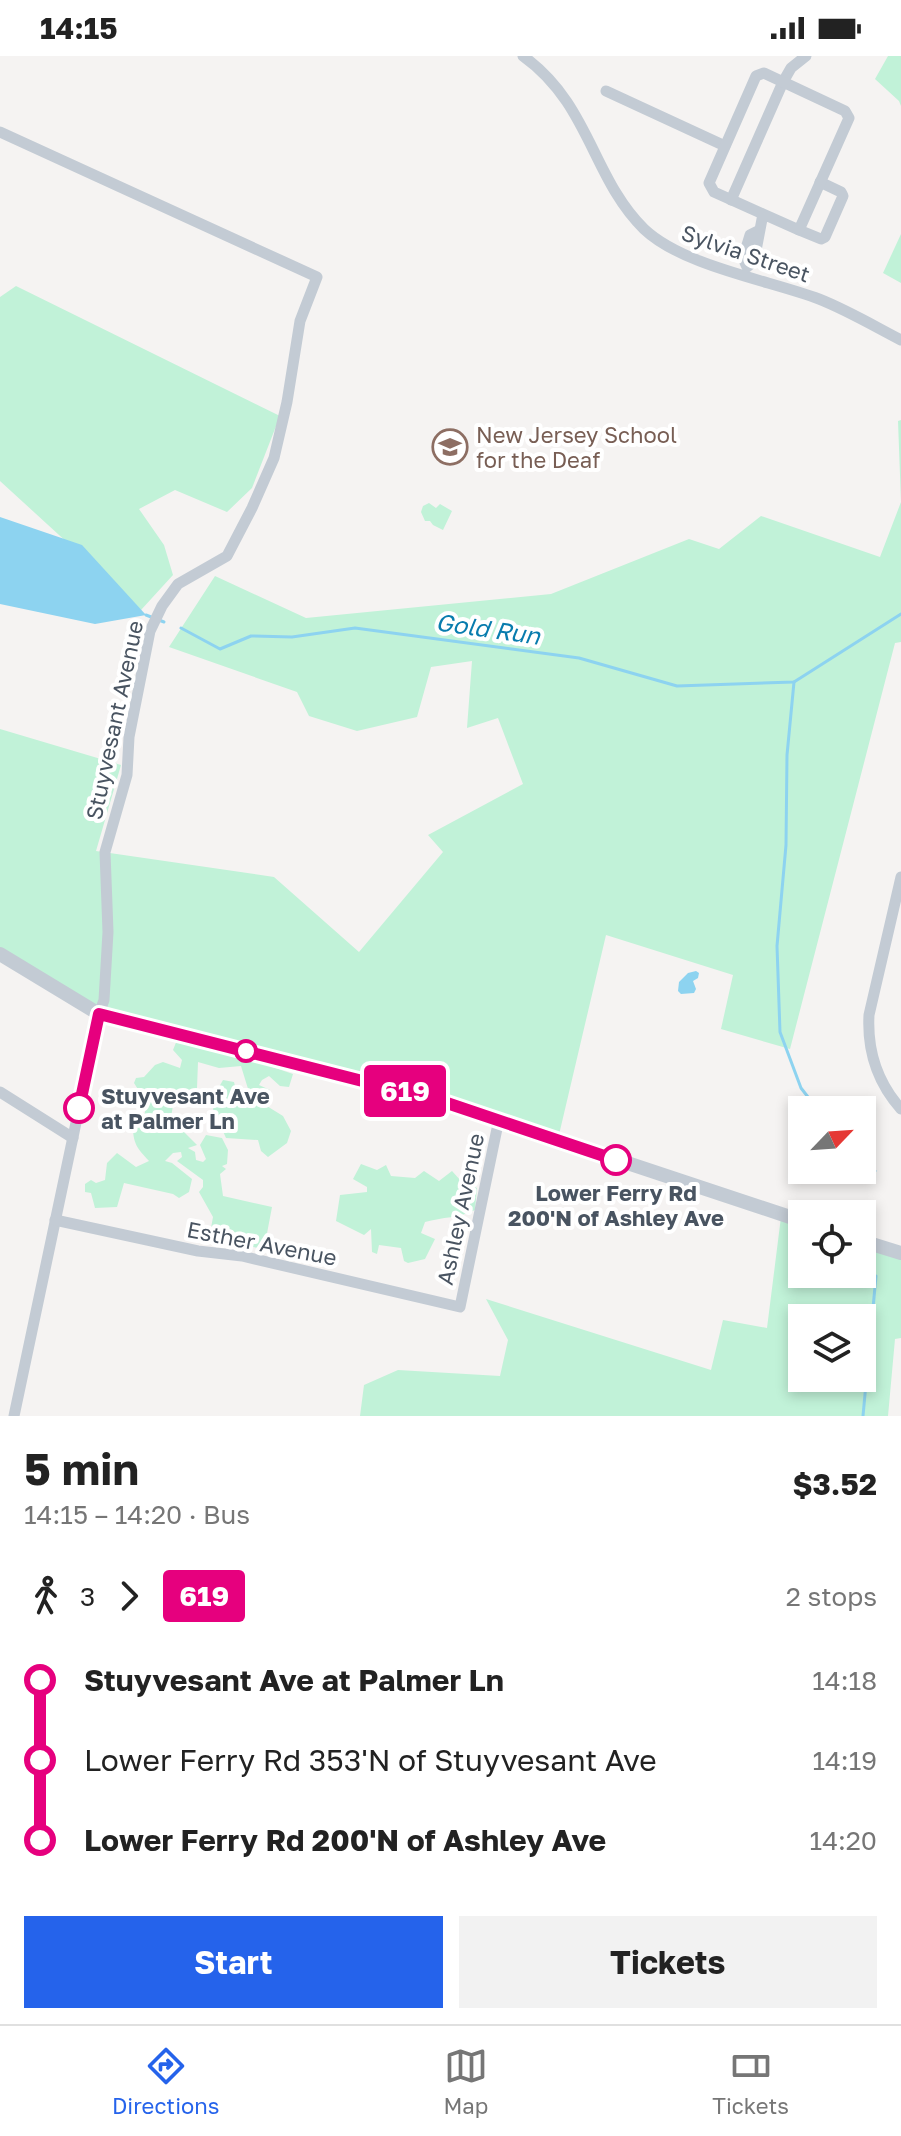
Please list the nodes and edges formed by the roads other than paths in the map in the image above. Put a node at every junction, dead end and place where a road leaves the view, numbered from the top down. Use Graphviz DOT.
graph roads {
  1 [pos="523,56"];
  2 [pos="806,56"];
  3 [pos="783,82"];
  4 [pos="606,91"];
  5 [pos="0,132"];
  6 [pos="725,146"];
  7 [pos="820,182"];
  8 [pos="731,200"];
  9 [pos="763,214"];
  10 [pos="799,230"];
  11 [pos="746,271"];
  12 [pos="901,340"];
  13 [pos="901,877"];
  14 [pos="0,954"];
  15 [pos="99,1014"];
  16 [pos="0,1092"];
  17 [pos="901,1109"];
  18 [pos="499,1119"];
  19 [pos="73,1138"];
  20 [pos="788,1216"];
  21 [pos="55,1220"];
  22 [pos="876,1245"];
  23 [pos="901,1253"];
  24 [pos="460,1307"];
  25 [pos="14,1416"];
  1 -- 11 [label="street, Sylvia Street"];
  2 -- 3 [label="street"];
  3 -- 6 [label="street"];
  3 -- 7 [label="street"];
  3 -- 8 [label="street"];
  4 -- 6 [label="street"];
  5 -- 15 [label="street, Stuyvesant Avenue"];
  6 -- 8 [label="street"];
  7 -- 10 [label="street"];
  7 -- 10 [label="street"];
  8 -- 9 [label="street"];
  9 -- 10 [label="street"];
  9 -- 11 [label="street"];
  11 -- 12 [label="street, Sylvia Street"];
  13 -- 17 [label="street"];
  14 -- 15 [label="street"];
  15 -- 18 [label="street"];
  15 -- 19 [label="street, Stuyvesant Avenue"];
  16 -- 19 [label="street"];
  18 -- 20 [label="street"];
  18 -- 24 [label="street, Ashley Avenue"];
  19 -- 21 [label="street, Stuyvesant Avenue"];
  21 -- 24 [label="street, Esther Avenue"];
  21 -- 25 [label="street, Stuyvesant Avenue"];
  22 -- 23 [label="street"];
}
